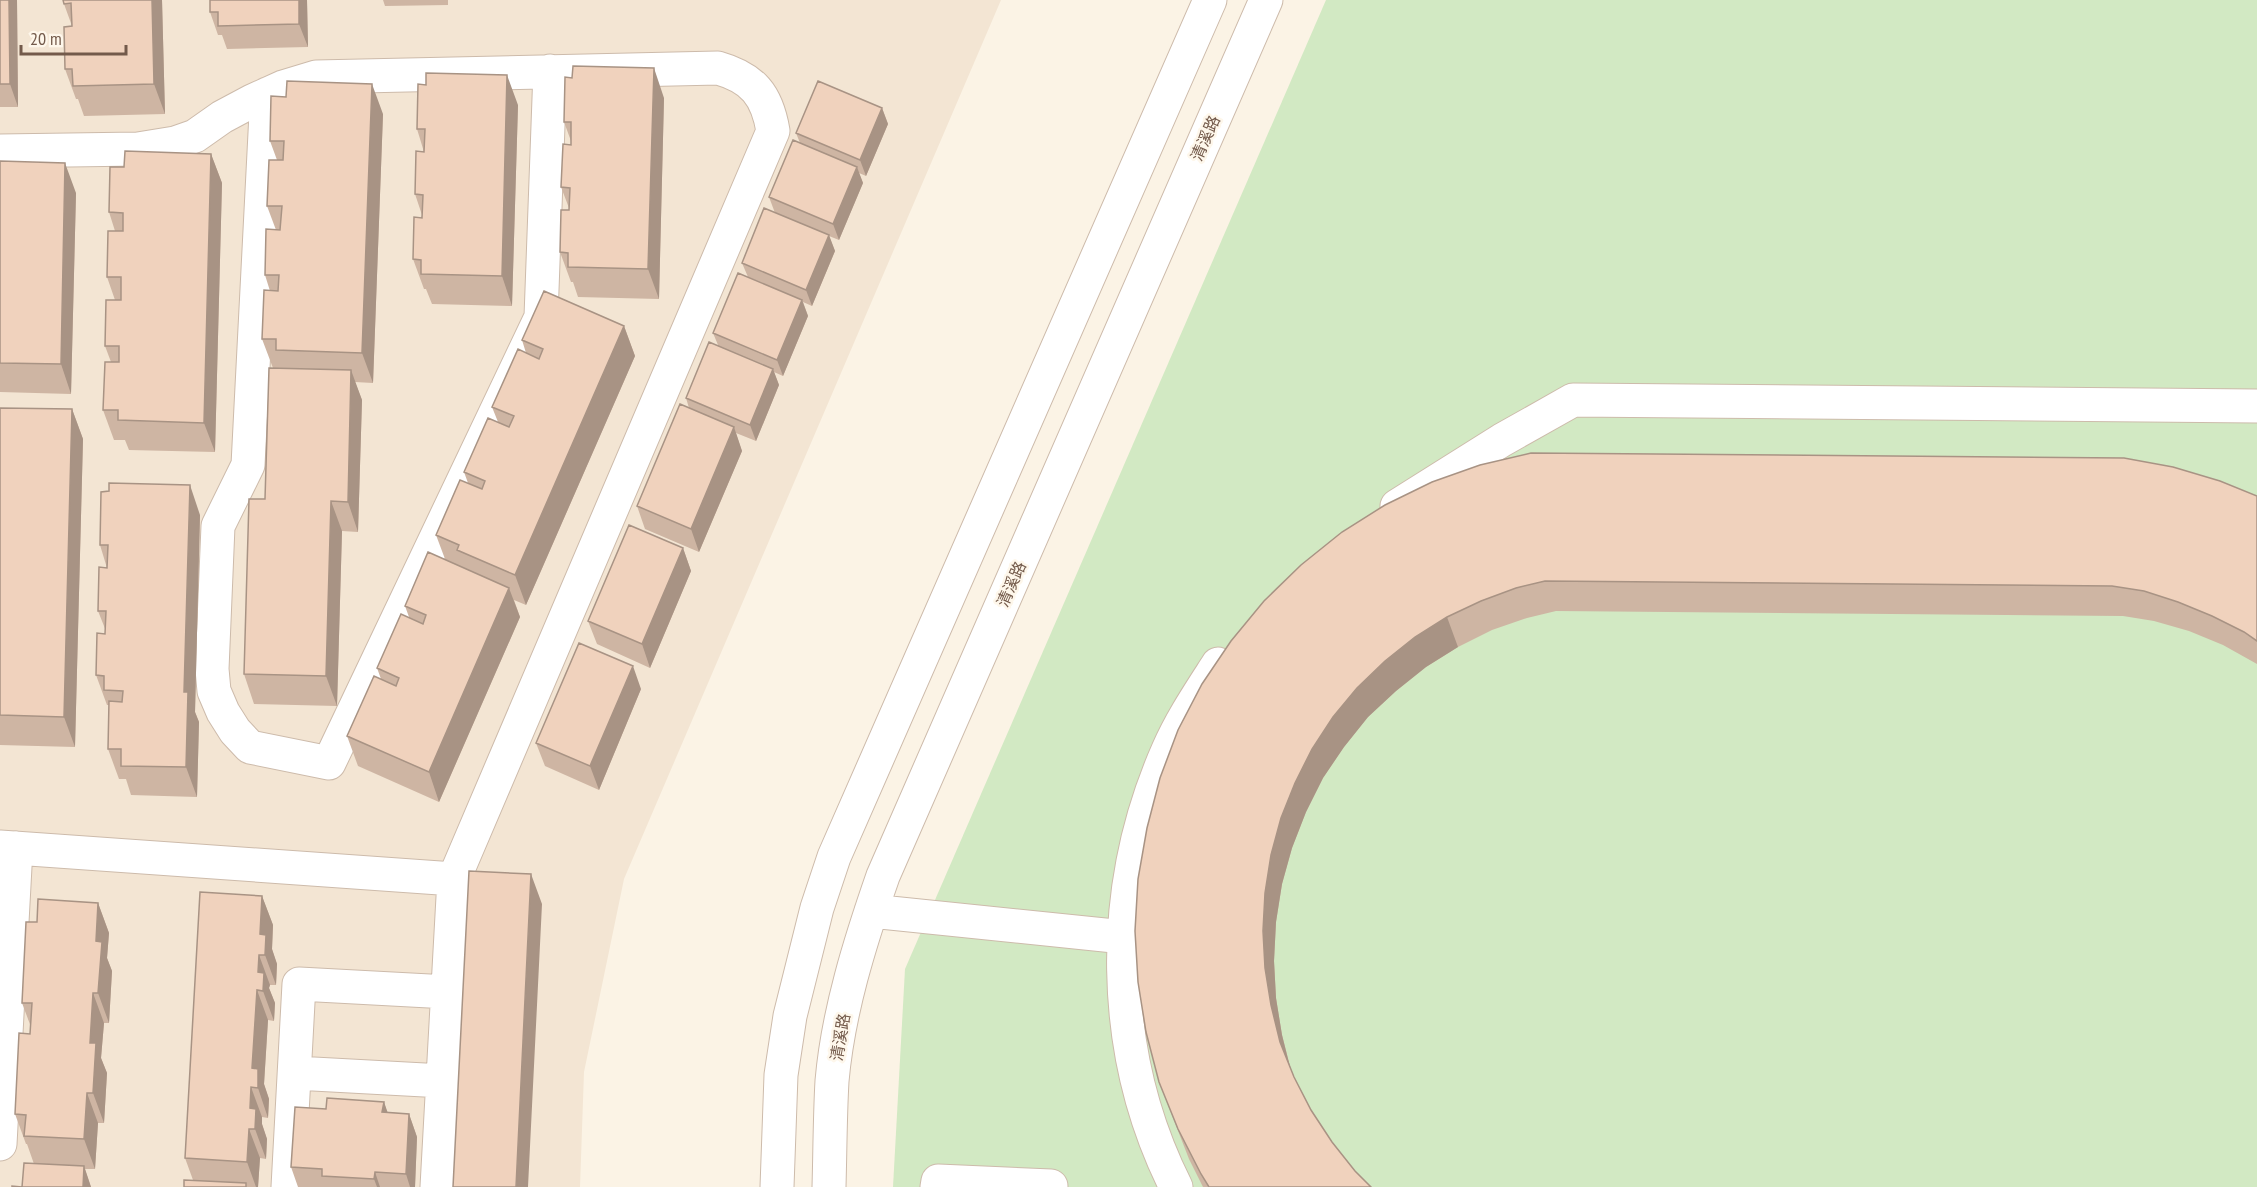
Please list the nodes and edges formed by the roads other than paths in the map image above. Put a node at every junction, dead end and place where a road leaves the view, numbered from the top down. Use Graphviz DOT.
graph roads {
  1 [pos="1210,0"];
  2 [pos="1266,0"];
  3 [pos="550,71"];
  4 [pos="267,94"];
  5 [pos="0,151"];
  6 [pos="2257,406"];
  7 [pos="1373,522"];
  8 [pos="1237,640"];
  9 [pos="8,848"];
  10 [pos="454,879"];
  11 [pos="871,911"];
  12 [pos="1124,937"];
  13 [pos="448,992"];
  14 [pos="295,1073"];
  15 [pos="443,1081"];
  16 [pos="0,1144"];
  17 [pos="288,1187"];
  18 [pos="437,1187"];
  19 [pos="777,1187"];
  20 [pos="829,1187"];
  21 [pos="937,1187"];
  22 [pos="1052,1187"];
  23 [pos="1176,1187"];
  1 -- 19 [label="street"];
  2 -- 11 [label="street, 清溪路"];
  3 -- 4 [label="street"];
  3 -- 4 [label="street"];
  3 -- 10 [label="street"];
  4 -- 5 [label="street"];
  6 -- 7 [label="street"];
  8 -- 12 [label="street"];
  9 -- 10 [label="street"];
  9 -- 16 [label="street"];
  10 -- 13 [label="street"];
  11 -- 12 [label="street"];
  11 -- 20 [label="street, 清溪路"];
  12 -- 23 [label="street"];
  13 -- 14 [label="street"];
  13 -- 15 [label="street"];
  14 -- 15 [label="street"];
  14 -- 17 [label="street"];
  15 -- 18 [label="street"];
  21 -- 22 [label="street"];
}
